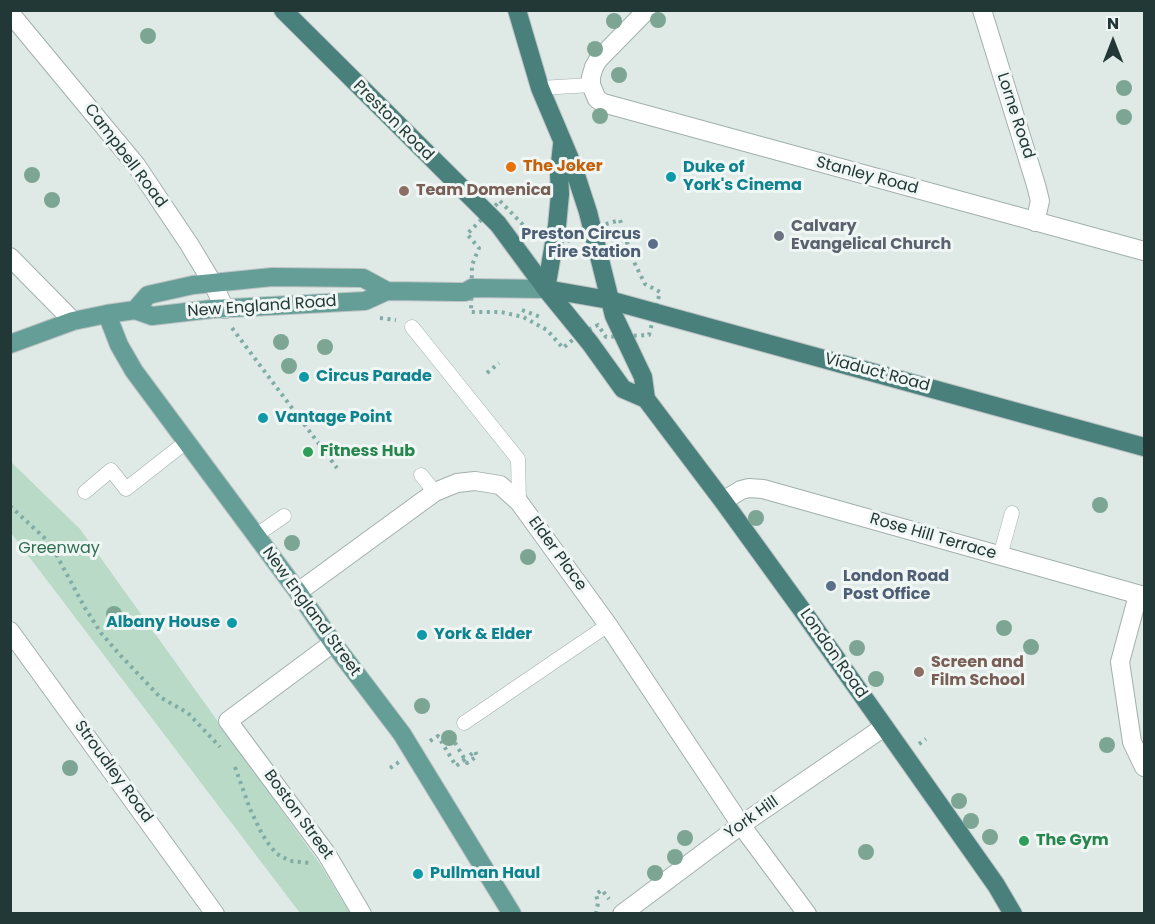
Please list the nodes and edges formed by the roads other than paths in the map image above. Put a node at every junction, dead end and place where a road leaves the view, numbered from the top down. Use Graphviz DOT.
graph roads {
  1 [pos="283,10"];
  2 [pos="517,10"];
  3 [pos="647,10"];
  4 [pos="982,10"];
  5 [pos="10,13"];
  6 [pos="591,85"];
  7 [pos="540,88"];
  8 [pos="562,141"];
  9 [pos="1035,222"];
  10 [pos="1144,251"];
  11 [pos="10,257"];
  12 [pos="212,282"];
  13 [pos="546,289"];
  14 [pos="387,291"];
  15 [pos="609,300"];
  16 [pos="135,310"];
  17 [pos="107,314"];
  18 [pos="227,317"];
  19 [pos="73,321"];
  20 [pos="412,327"];
  21 [pos="10,344"];
  22 [pos="646,399"];
  23 [pos="186,442"];
  24 [pos="1144,447"];
  25 [pos="421,475"];
  26 [pos="85,492"];
  27 [pos="435,492"];
  28 [pos="723,501"];
  29 [pos="519,502"];
  30 [pos="1012,513"];
  31 [pos="284,516"];
  32 [pos="255,536"];
  33 [pos="1000,556"];
  34 [pos="298,592"];
  35 [pos="1141,596"];
  36 [pos="608,625"];
  37 [pos="10,631"];
  38 [pos="333,643"];
  39 [pos="464,723"];
  40 [pos="884,727"];
  41 [pos="1144,767"];
  42 [pos="741,825"];
  43 [pos="215,914"];
  44 [pos="362,914"];
  45 [pos="512,914"];
  46 [pos="622,914"];
  47 [pos="807,914"];
  48 [pos="1013,914"];
  1 -- 13 [label="highway, Preston Road"];
  2 -- 7 [label="highway, London Road"];
  3 -- 6 [label="street"];
  4 -- 9 [label="street, Lorne Road"];
  5 -- 12 [label="street, Campbell Road"];
  6 -- 7 [label="lane"];
  6 -- 9 [label="street, Stanley Road"];
  7 -- 8 [label="highway, London Road"];
  8 -- 13 [label="highway"];
  8 -- 15 [label="highway, London Road"];
  9 -- 10 [label="street, Stanley Road"];
  11 -- 19 [label="street"];
  12 -- 14 [label="main road, New England Road"];
  12 -- 16 [label="main road, New England Road"];
  12 -- 18 [label="street, Campbell Road"];
  13 -- 14 [label="main road, New England Road"];
  13 -- 15 [label="highway, Viaduct Road"];
  13 -- 22 [label="highway, London Road"];
  14 -- 18 [label="main road, New England Road"];
  15 -- 22 [label="highway, London Road"];
  15 -- 24 [label="highway, Viaduct Road"];
  16 -- 17 [label="main road, New England Road"];
  16 -- 18 [label="main road, New England Road"];
  17 -- 19 [label="main road, New England Road"];
  17 -- 23 [label="main road, New England Street"];
  19 -- 21 [label="main road, New England Road"];
  20 -- 29 [label="lane"];
  22 -- 28 [label="highway, London Road"];
  23 -- 26 [label="lane"];
  23 -- 32 [label="main road, New England Street"];
  25 -- 27 [label="lane"];
  27 -- 29 [label="street, Elder Place"];
  27 -- 34 [label="street, Elder Place"];
  28 -- 33 [label="street, Rose Hill Terrace"];
  28 -- 40 [label="highway, London Road"];
  29 -- 36 [label="street, Elder Place"];
  30 -- 33 [label="lane"];
  31 -- 32 [label="lane"];
  32 -- 34 [label="main road, New England Street"];
  33 -- 35 [label="street, Rose Hill Terrace"];
  34 -- 38 [label="main road, New England Street"];
  35 -- 41 [label="street"];
  36 -- 39 [label="lane"];
  36 -- 42 [label="street, Elder Place"];
  37 -- 43 [label="street, Stroudley Road"];
  38 -- 44 [label="street, Boston Street"];
  38 -- 45 [label="main road, New England Street"];
  40 -- 42 [label="street, York Hill"];
  40 -- 48 [label="highway, London Road"];
  42 -- 46 [label="street, York Hill"];
  42 -- 47 [label="street, Elder Place"];
}
